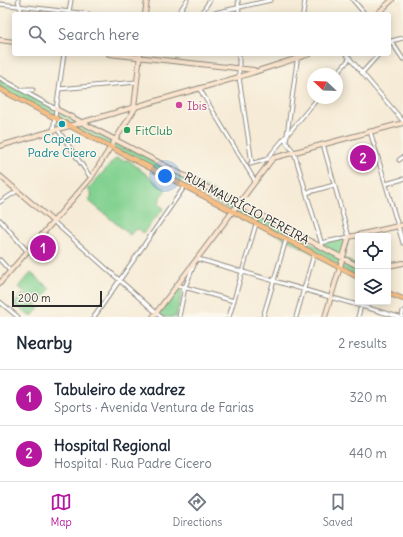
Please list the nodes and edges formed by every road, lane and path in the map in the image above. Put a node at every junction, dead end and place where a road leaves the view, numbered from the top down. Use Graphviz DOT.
graph roads {
  1 [pos="18,0"];
  2 [pos="71,0"];
  3 [pos="146,0"];
  4 [pos="187,0"];
  5 [pos="210,0"];
  6 [pos="238,0"];
  7 [pos="271,0"];
  8 [pos="305,0"];
  9 [pos="353,0"];
  10 [pos="392,0"];
  11 [pos="0,4"];
  12 [pos="20,6"];
  13 [pos="239,8"];
  14 [pos="22,12"];
  15 [pos="62,12"];
  16 [pos="69,12"];
  17 [pos="145,12"];
  18 [pos="179,12"];
  19 [pos="201,12"];
  20 [pos="220,12"];
  21 [pos="239,12"];
  22 [pos="303,12"];
  23 [pos="363,12"];
  24 [pos="379,12"];
  25 [pos="403,38"];
  26 [pos="0,40"];
  27 [pos="12,42"];
  28 [pos="391,42"];
  29 [pos="391,43"];
  30 [pos="64,56"];
  31 [pos="140,56"];
  32 [pos="239,56"];
  33 [pos="297,56"];
  34 [pos="377,56"];
  35 [pos="350,58"];
  36 [pos="403,59"];
  37 [pos="342,68"];
  38 [pos="239,69"];
  39 [pos="257,70"];
  40 [pos="362,73"];
  41 [pos="239,77"];
  42 [pos="0,78"];
  43 [pos="137,82"];
  44 [pos="59,88"];
  45 [pos="199,88"];
  46 [pos="0,89"];
  47 [pos="22,90"];
  48 [pos="34,90"];
  49 [pos="313,104"];
  50 [pos="135,107"];
  51 [pos="56,109"];
  52 [pos="126,110"];
  53 [pos="55,118"];
  54 [pos="129,118"];
  55 [pos="83,122"];
  56 [pos="403,122"];
  57 [pos="71,126"];
  58 [pos="58,130"];
  59 [pos="53,131"];
  60 [pos="370,131"];
  61 [pos="116,139"];
  62 [pos="286,140"];
  63 [pos="323,144"];
  64 [pos="0,146"];
  65 [pos="111,147"];
  66 [pos="294,152"];
  67 [pos="403,157"];
  68 [pos="273,158"];
  69 [pos="268,160"];
  70 [pos="399,160"];
  71 [pos="252,163"];
  72 [pos="247,166"];
  73 [pos="0,176"];
  74 [pos="91,178"];
  75 [pos="403,179"];
  76 [pos="255,181"];
  77 [pos="386,184"];
  78 [pos="334,185"];
  79 [pos="185,186"];
  80 [pos="17,191"];
  81 [pos="306,193"];
  82 [pos="0,202"];
  83 [pos="238,203"];
  84 [pos="232,211"];
  85 [pos="0,220"];
  86 [pos="54,222"];
  87 [pos="256,224"];
  88 [pos="401,226"];
  89 [pos="349,237"];
  90 [pos="286,240"];
  91 [pos="321,243"];
  92 [pos="403,243"];
  93 [pos="314,245"];
  94 [pos="323,249"];
  95 [pos="28,252"];
  96 [pos="314,254"];
  97 [pos="342,258"];
  98 [pos="198,259"];
  99 [pos="0,260"];
  100 [pos="403,263"];
  101 [pos="355,264"];
  102 [pos="194,265"];
  103 [pos="391,265"];
  104 [pos="340,268"];
  105 [pos="10,272"];
  106 [pos="242,272"];
  107 [pos="355,276"];
  108 [pos="120,280"];
  109 [pos="274,281"];
  110 [pos="0,283"];
  111 [pos="177,285"];
  112 [pos="185,287"];
  113 [pos="304,290"];
  114 [pos="391,294"];
  115 [pos="331,298"];
  116 [pos="403,299"];
  117 [pos="234,300"];
  118 [pos="0,302"];
  119 [pos="361,306"];
  120 [pos="403,311"];
  121 [pos="384,313"];
  122 [pos="155,315"];
  123 [pos="15,316"];
  124 [pos="94,317"];
  125 [pos="161,317"];
  126 [pos="181,317"];
  127 [pos="229,317"];
  128 [pos="263,317"];
  129 [pos="296,317"];
  130 [pos="326,317"];
  131 [pos="358,317"];
  132 [pos="383,317"];
  133 [pos="399,317"];
  134 [pos="402,317"];
  1 -- 12 [label="street"];
  2 -- 16 [label="street"];
  3 -- 17 [label="street"];
  4 -- 18 [label="street"];
  5 -- 19 [label="street"];
  6 -- 13 [label="street"];
  7 -- 13 [label="street"];
  8 -- 22 [label="street"];
  9 -- 23 [label="street"];
  10 -- 24 [label="street"];
  11 -- 12 [label="street"];
  12 -- 14 [label="street"];
  12 -- 15 [label="street"];
  13 -- 20 [label="street"];
  13 -- 21 [label="street"];
  25 -- 28 [label="street"];
  26 -- 27 [label="street"];
  29 -- 36 [label="street"];
  30 -- 44 [label="street"];
  31 -- 38 [label="street"];
  31 -- 43 [label="street"];
  32 -- 38 [label="street"];
  33 -- 39 [label="street"];
  33 -- 62 [label="street"];
  34 -- 40 [label="street"];
  35 -- 37 [label="street"];
  35 -- 40 [label="street"];
  38 -- 39 [label="street"];
  38 -- 41 [label="street"];
  39 -- 41 [label="street"];
  40 -- 56 [label="street"];
  41 -- 45 [label="street"];
  41 -- 71 [label="street"];
  42 -- 47 [label="street"];
  43 -- 44 [label="street"];
  43 -- 50 [label="street"];
  44 -- 51 [label="street"];
  45 -- 50 [label="street"];
  45 -- 72 [label="street"];
  46 -- 53 [label="main road, RUA MAURÍCIO PEREIRA"];
  47 -- 48 [label="street"];
  47 -- 51 [label="street"];
  49 -- 62 [label="street"];
  50 -- 52 [label="street"];
  50 -- 54 [label="street"];
  51 -- 53 [label="street"];
  51 -- 55 [label="street, RUA MAURÍCIO PEREIRA"];
  52 -- 54 [label="street"];
  52 -- 55 [label="street"];
  53 -- 57 [label="main road, RUA MAURÍCIO PEREIRA"];
  53 -- 59 [label="street"];
  54 -- 61 [label="street"];
  55 -- 57 [label="street"];
  55 -- 61 [label="street, RUA MAURÍCIO PEREIRA"];
  56 -- 60 [label="street"];
  57 -- 58 [label="street"];
  57 -- 65 [label="main road, RUA MAURÍCIO PEREIRA"];
  58 -- 59 [label="street"];
  58 -- 74 [label="street"];
  59 -- 64 [label="street"];
  60 -- 63 [label="street"];
  60 -- 77 [label="street"];
  61 -- 65 [label="street"];
  61 -- 83 [label="street, RUA MAURÍCIO PEREIRA"];
  62 -- 66 [label="street"];
  62 -- 69 [label="street"];
  63 -- 66 [label="street"];
  63 -- 78 [label="street"];
  65 -- 74 [label="street"];
  65 -- 79 [label="main road, RUA MAURÍCIO PEREIRA"];
  66 -- 68 [label="street"];
  66 -- 81 [label="street"];
  67 -- 70 [label="street"];
  68 -- 69 [label="street"];
  68 -- 76 [label="street"];
  69 -- 71 [label="street"];
  71 -- 72 [label="street"];
  72 -- 76 [label="street"];
  73 -- 80 [label="street"];
  74 -- 86 [label="street"];
  75 -- 77 [label="street"];
  76 -- 83 [label="street"];
  77 -- 88 [label="street"];
  78 -- 81 [label="street"];
  78 -- 89 [label="street"];
  79 -- 84 [label="main road, RUA MAURÍCIO PEREIRA"];
  79 -- 108 [label="street"];
  80 -- 82 [label="street"];
  80 -- 86 [label="street"];
  81 -- 91 [label="street"];
  83 -- 84 [label="street"];
  83 -- 93 [label="street, RUA MAURÍCIO PEREIRA"];
  84 -- 87 [label="main road, RUA MAURÍCIO PEREIRA"];
  84 -- 98 [label="street"];
  85 -- 95 [label="street"];
  86 -- 95 [label="street"];
  86 -- 108 [label="street"];
  87 -- 90 [label="main road, RUA MAURÍCIO PEREIRA"];
  87 -- 106 [label="street"];
  88 -- 89 [label="street"];
  88 -- 92 [label="street"];
  89 -- 91 [label="street"];
  89 -- 97 [label="street"];
  90 -- 96 [label="main road, RUA MAURÍCIO PEREIRA"];
  90 -- 109 [label="street"];
  91 -- 93 [label="street"];
  91 -- 94 [label="street"];
  93 -- 94 [label="street, RUA MAURÍCIO PEREIRA"];
  94 -- 97 [label="street, RUA MAURÍCIO PEREIRA"];
  95 -- 105 [label="street"];
  96 -- 104 [label="main road, RUA MAURÍCIO PEREIRA"];
  96 -- 113 [label="street"];
  97 -- 101 [label="street, RUA MAURÍCIO PEREIRA"];
  97 -- 104 [label="street"];
  98 -- 102 [label="street"];
  98 -- 106 [label="street"];
  99 -- 105 [label="street"];
  100 -- 103 [label="street"];
  102 -- 111 [label="street"];
  102 -- 112 [label="street"];
  104 -- 107 [label="main road, RUA MAURÍCIO PEREIRA"];
  104 -- 115 [label="street"];
  105 -- 110 [label="street"];
  106 -- 109 [label="street"];
  106 -- 117 [label="street"];
  108 -- 122 [label="street"];
  108 -- 124 [label="street"];
  109 -- 113 [label="street"];
  109 -- 128 [label="street"];
  111 -- 112 [label="street"];
  111 -- 122 [label="street"];
  112 -- 117 [label="street"];
  112 -- 126 [label="street"];
  113 -- 115 [label="street"];
  113 -- 129 [label="street"];
  114 -- 116 [label="main road"];
  115 -- 119 [label="street"];
  115 -- 130 [label="street"];
  117 -- 127 [label="street"];
  118 -- 123 [label="street"];
  119 -- 121 [label="street"];
  119 -- 131 [label="street"];
  120 -- 134 [label="street"];
  121 -- 132 [label="street"];
  121 -- 133 [label="street"];
  122 -- 125 [label="street"];
}
